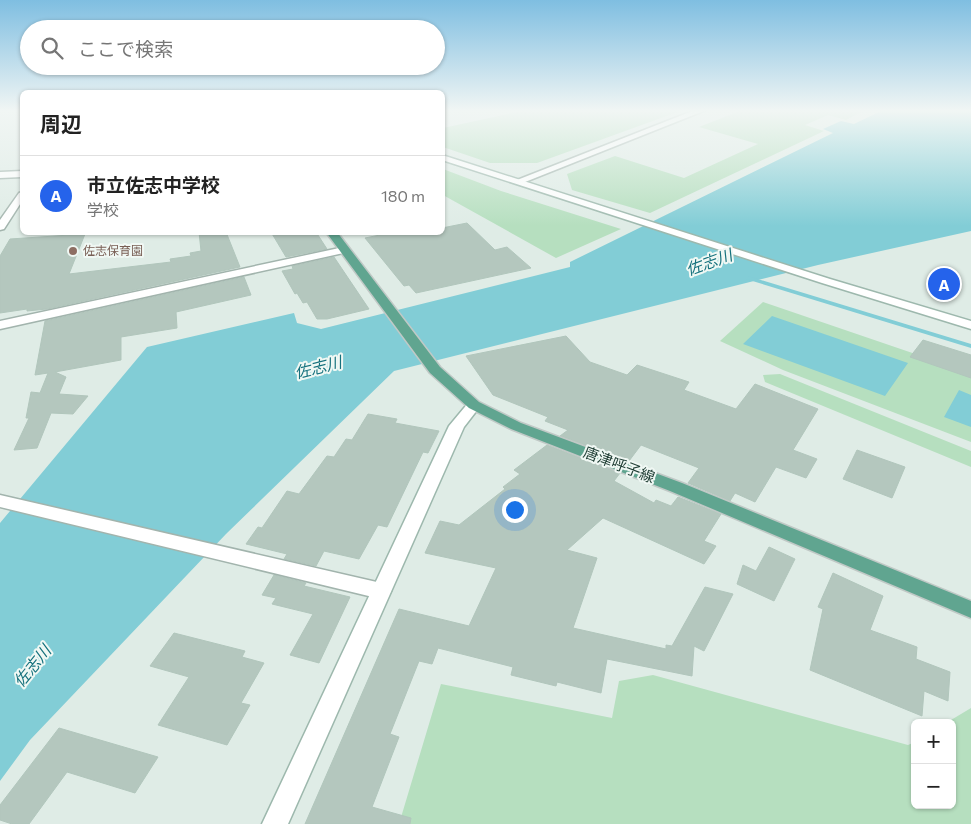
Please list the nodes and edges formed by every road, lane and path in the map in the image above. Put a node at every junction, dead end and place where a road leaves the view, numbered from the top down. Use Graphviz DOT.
graph roads {
  1 [pos="604,148"];
  2 [pos="445,158"];
  3 [pos="20,174"];
  4 [pos="0,175"];
  5 [pos="517,182"];
  6 [pos="20,198"];
  7 [pos="20,214"];
  8 [pos="8,215"];
  9 [pos="0,227"];
  10 [pos="333,235"];
  11 [pos="344,250"];
  12 [pos="0,325"];
  13 [pos="971,325"];
  14 [pos="474,405"];
  15 [pos="0,501"];
  16 [pos="382,591"];
  17 [pos="971,610"];
  18 [pos="275,824"];
  1 -- 5 [label="street"];
  2 -- 5 [label="street"];
  3 -- 4 [label="street"];
  5 -- 13 [label="street"];
  6 -- 8 [label="street"];
  7 -- 8 [label="street"];
  8 -- 9 [label="street"];
  10 -- 11 [label="main road, 唐津呼子線"];
  11 -- 12 [label="street"];
  11 -- 14 [label="main road, 唐津呼子線"];
  14 -- 16 [label="street"];
  14 -- 17 [label="main road, 唐津呼子線"];
  15 -- 16 [label="street"];
  16 -- 18 [label="street"];
}
